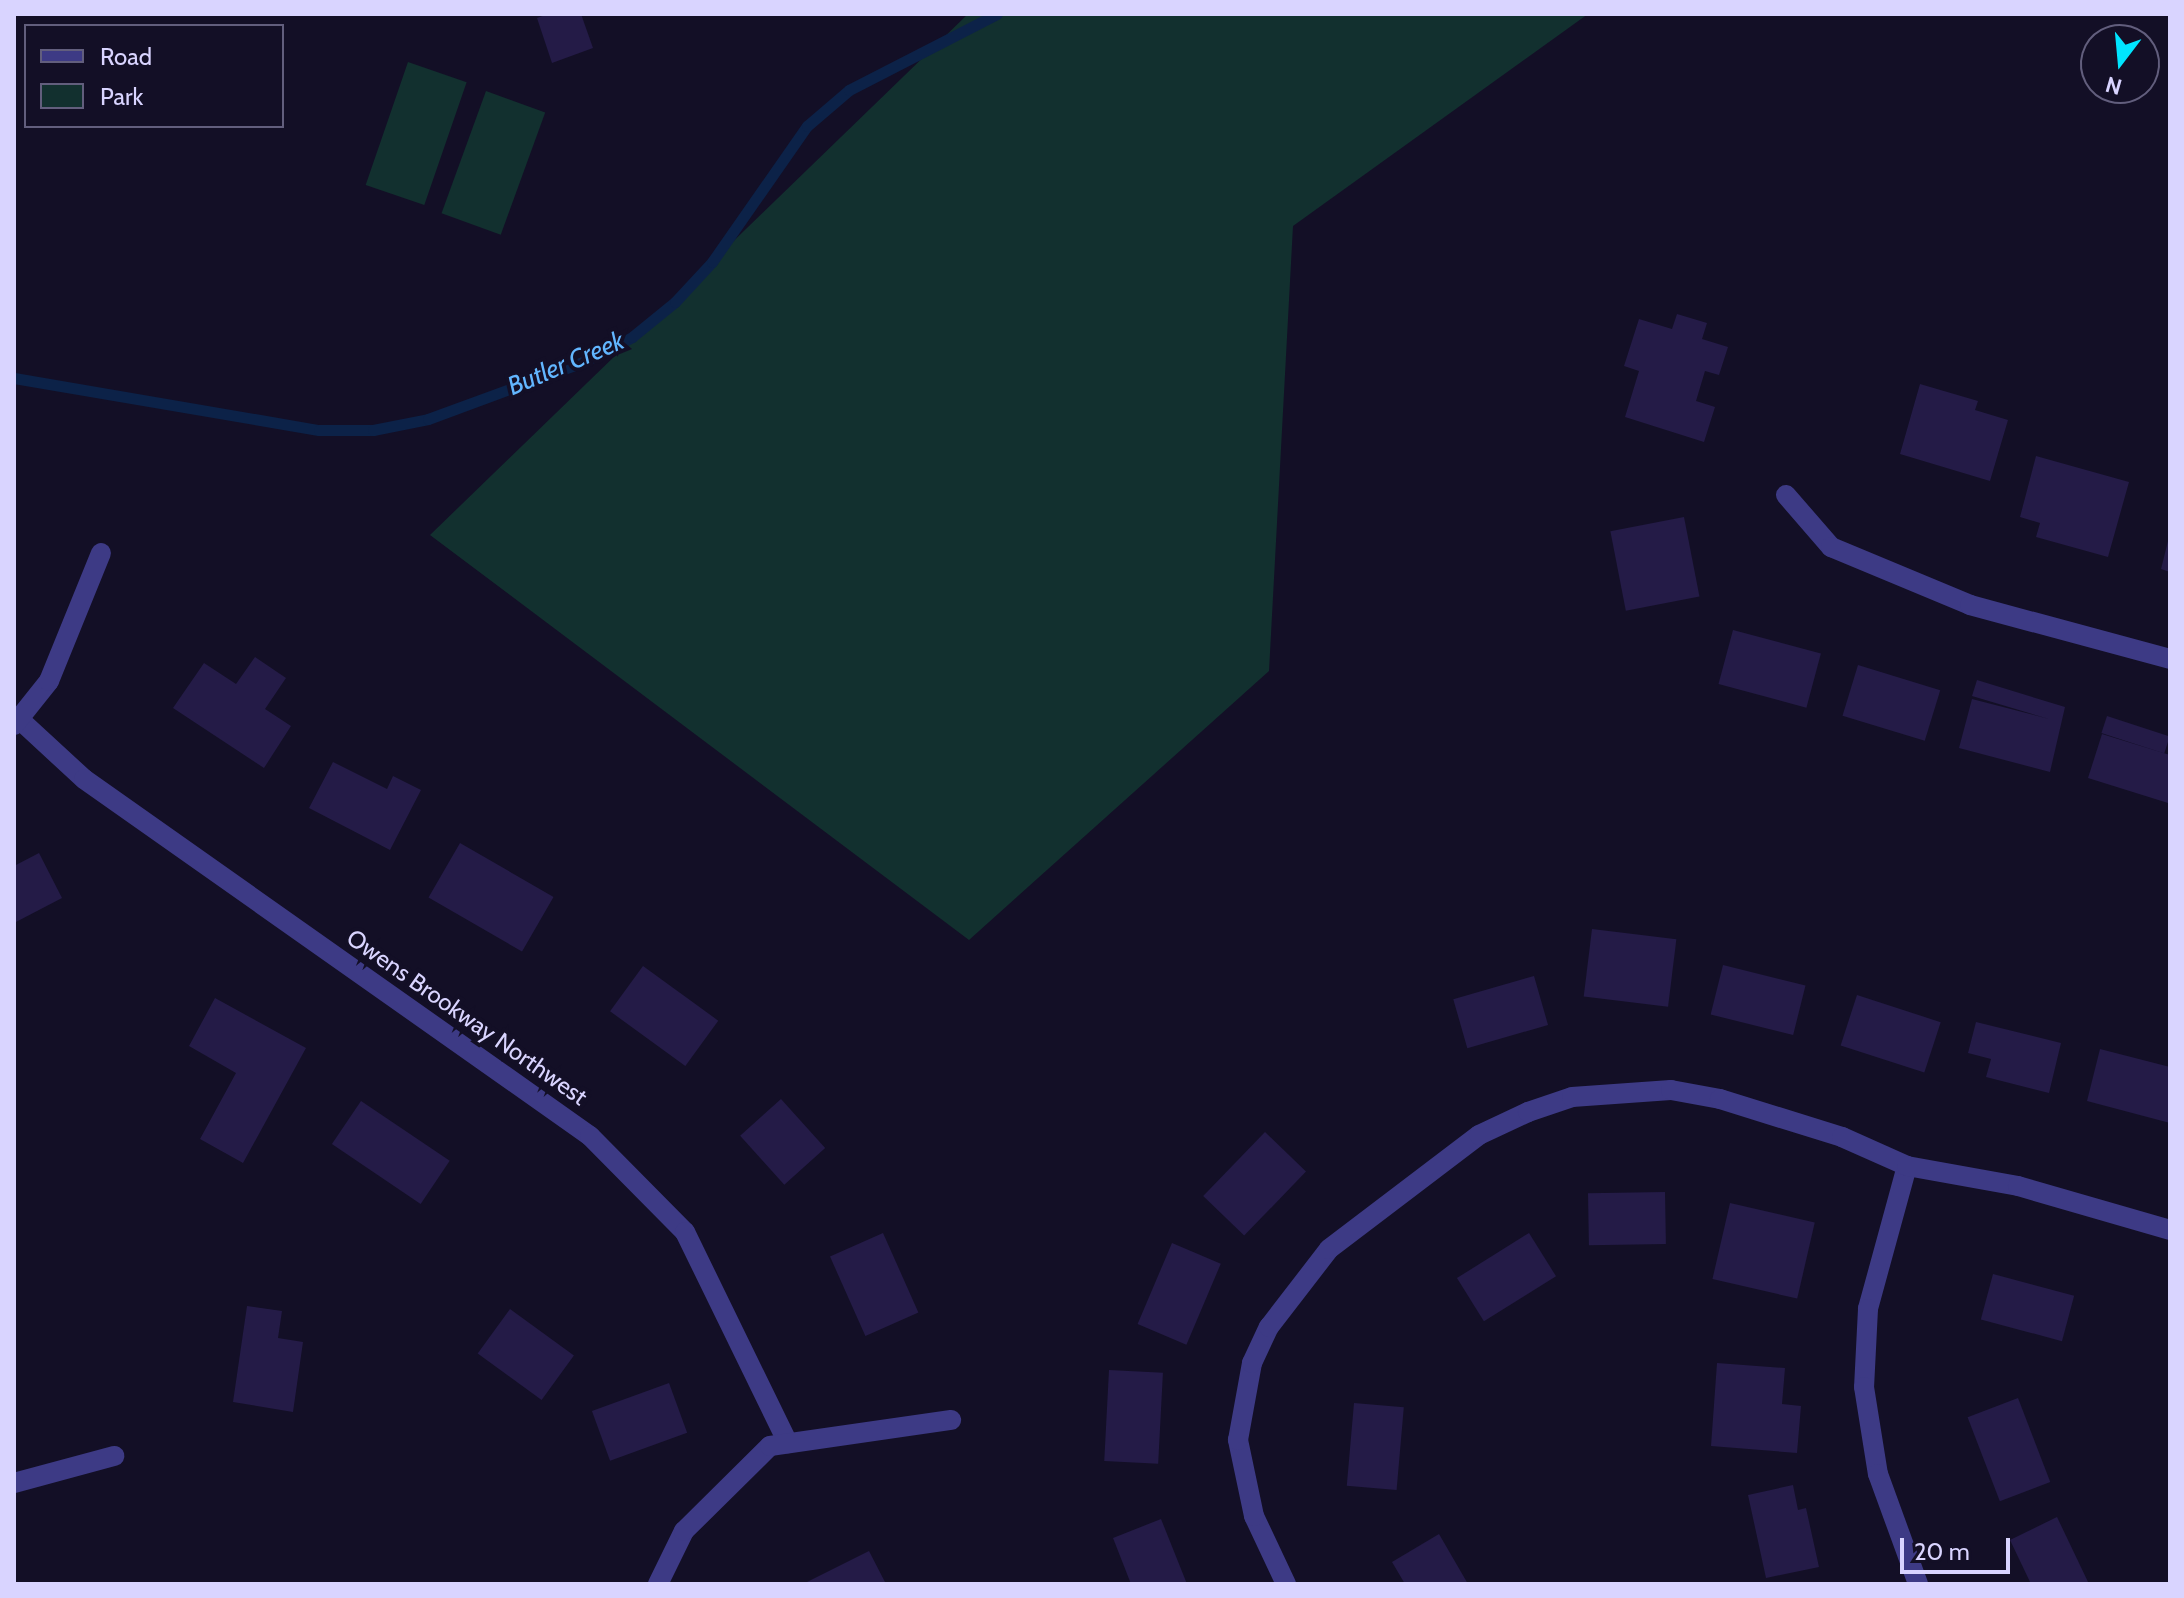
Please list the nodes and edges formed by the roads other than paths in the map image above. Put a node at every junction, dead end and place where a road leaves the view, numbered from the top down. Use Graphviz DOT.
graph roads {
  1 [pos="1786,495"];
  2 [pos="101,553"];
  3 [pos="2170,659"];
  4 [pos="16,722"];
  5 [pos="1907,1166"];
  6 [pos="2170,1230"];
  7 [pos="951,1420"];
  8 [pos="788,1443"];
  9 [pos="114,1456"];
  10 [pos="14,1483"];
  11 [pos="658,1584"];
  12 [pos="1286,1584"];
  13 [pos="1918,1584"];
  1 -- 3 [label="street"];
  2 -- 4 [label="street"];
  4 -- 8 [label="street, Owens Brookway Northwest"];
  5 -- 6 [label="street"];
  5 -- 12 [label="street"];
  5 -- 13 [label="street"];
  7 -- 8 [label="street"];
  8 -- 11 [label="street"];
  9 -- 10 [label="street"];
}
